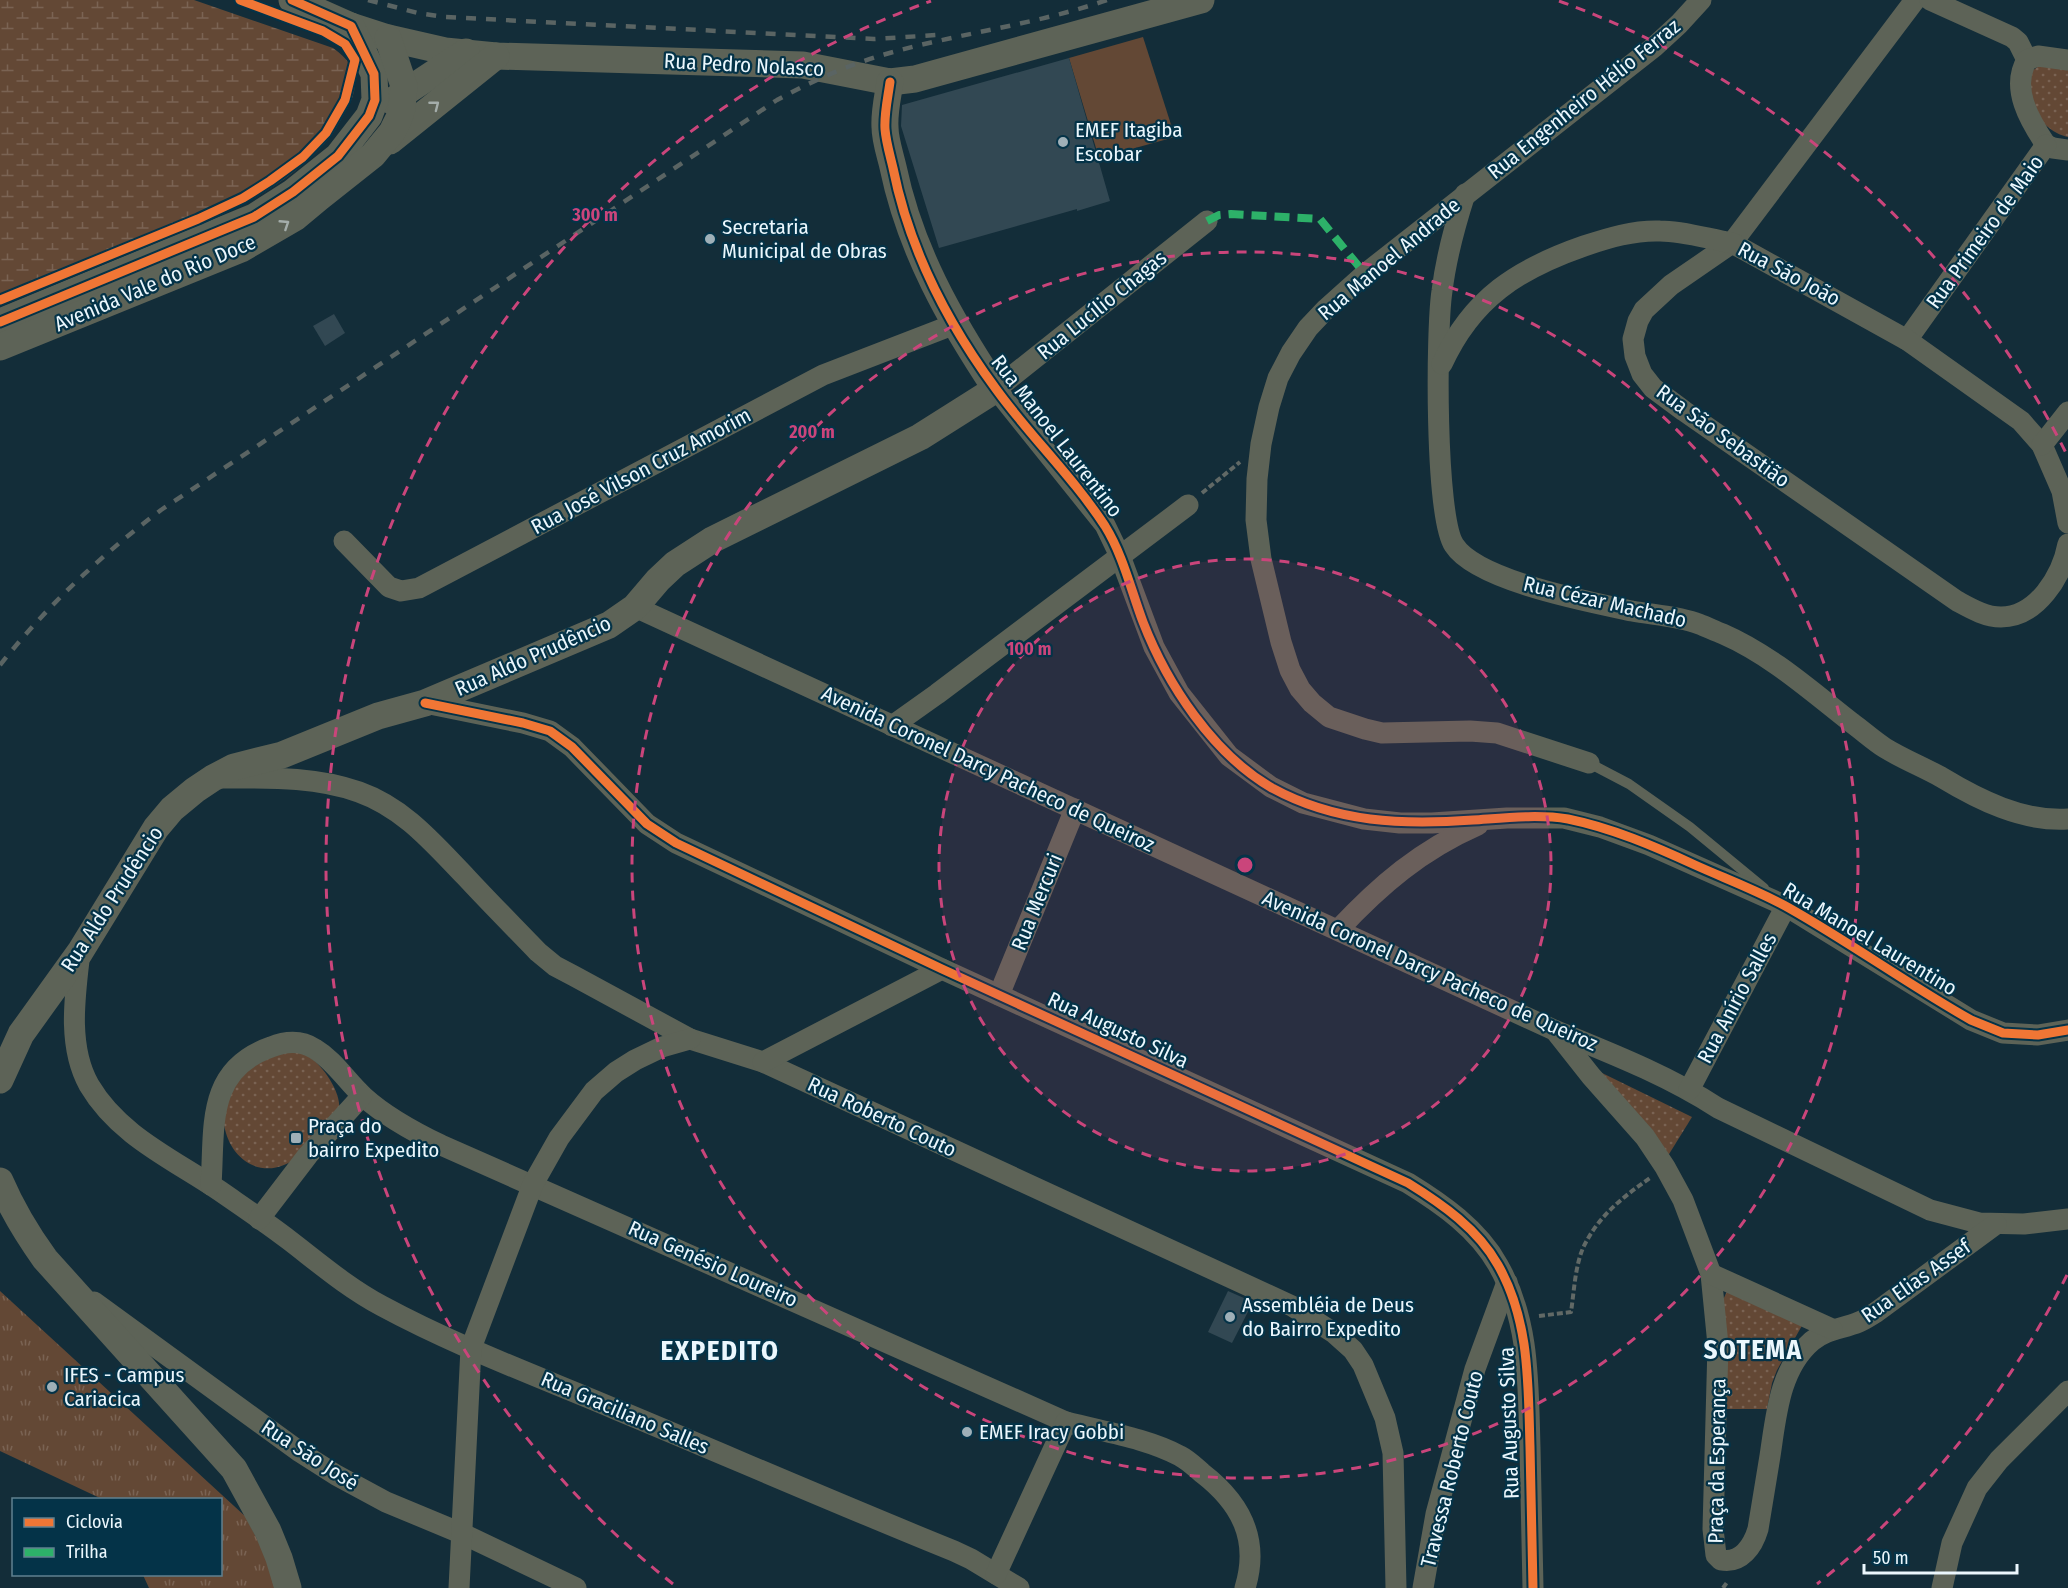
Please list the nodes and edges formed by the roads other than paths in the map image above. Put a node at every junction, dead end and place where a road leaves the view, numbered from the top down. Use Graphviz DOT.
graph roads {
  1 [pos="292,0"];
  2 [pos="1201,0"];
  3 [pos="1701,0"];
  4 [pos="1915,0"];
  5 [pos="1930,0"];
  6 [pos="351,26"];
  7 [pos="388,38"];
  8 [pos="466,52"];
  9 [pos="496,56"];
  10 [pos="2027,60"];
  11 [pos="2068,60"];
  12 [pos="890,82"];
  13 [pos="405,93"];
  14 [pos="369,116"];
  15 [pos="2046,145"];
  16 [pos="2068,150"];
  17 [pos="373,155"];
  18 [pos="1465,194"];
  19 [pos="1208,221"];
  20 [pos="1732,243"];
  21 [pos="0,322"];
  22 [pos="955,324"];
  23 [pos="1907,340"];
  24 [pos="0,347"];
  25 [pos="1439,370"];
  26 [pos="996,389"];
  27 [pos="2068,412"];
  28 [pos="2042,445"];
  29 [pos="1188,505"];
  30 [pos="2068,523"];
  31 [pos="344,541"];
  32 [pos="2068,544"];
  33 [pos="1120,556"];
  34 [pos="635,607"];
  35 [pos="425,703"];
  36 [pos="892,726"];
  37 [pos="1589,763"];
  38 [pos="213,778"];
  39 [pos="1075,809"];
  40 [pos="1507,818"];
  41 [pos="2068,819"];
  42 [pos="1786,906"];
  43 [pos="1338,930"];
  44 [pos="80,952"];
  45 [pos="942,969"];
  46 [pos="999,995"];
  47 [pos="1554,1030"];
  48 [pos="2068,1030"];
  49 [pos="690,1039"];
  50 [pos="763,1062"];
  51 [pos="0,1080"];
  52 [pos="1689,1090"];
  53 [pos="362,1096"];
  54 [pos="0,1181"];
  55 [pos="533,1184"];
  56 [pos="211,1185"];
  57 [pos="259,1219"];
  58 [pos="2068,1220"];
  59 [pos="1996,1224"];
  60 [pos="1712,1274"];
  61 [pos="67,1282"];
  62 [pos="1507,1282"];
  63 [pos="1832,1329"];
  64 [pos="471,1348"];
  65 [pos="2068,1390"];
  66 [pos="1066,1422"];
  67 [pos="463,1534"];
  68 [pos="993,1576"];
  69 [pos="288,1588"];
  70 [pos="459,1588"];
  71 [pos="576,1588"];
  72 [pos="1018,1588"];
  73 [pos="1245,1588"];
  74 [pos="1396,1588"];
  75 [pos="1423,1588"];
  76 [pos="1533,1588"];
  77 [pos="1942,1588"];
  1 -- 6 [label="street"];
  2 -- 12 [label="street, Rua Pedro Nolasco"];
  3 -- 18 [label="street, Rua Engenheiro Hélio Ferraz"];
  4 -- 20 [label="street, Rua São Sebastião"];
  5 -- 10 [label="street"];
  6 -- 7 [label="street, Rua Pedro Nolasco"];
  6 -- 14 [label="street, Avenida Vale do Rio Doce"];
  7 -- 8 [label="street, Rua Pedro Nolasco"];
  7 -- 13 [label="street"];
  8 -- 9 [label="street, Rua Pedro Nolasco"];
  8 -- 13 [label="street"];
  9 -- 12 [label="street, Rua Pedro Nolasco"];
  17 -- 9 [label="street, one-way"];
  10 -- 11 [label="street"];
  10 -- 15 [label="street, Rua Primeiro de Maio"];
  12 -- 22 [label="street, Rua Manoel Laurentino"];
  13 -- 14 [label="street"];
  13 -- 17 [label="street, Avenida Vale do Rio Doce"];
  14 -- 21 [label="street, Avenida Vale do Rio Doce"];
  15 -- 16 [label="street"];
  15 -- 23 [label="street, Rua Primeiro de Maio"];
  24 -- 17 [label="street, Avenida Vale do Rio Doce, one-way"];
  18 -- 25 [label="street, Rua Cézar Machado"];
  18 -- 37 [label="street, Rua Manoel Andrade"];
  19 -- 26 [label="street, Rua Lucílio Chagas"];
  20 -- 23 [label="street, Rua São João"];
  20 -- 25 [label="street, Rua São João"];
  20 -- 32 [label="street, Rua São Sebastião"];
  22 -- 26 [label="street, Rua Manoel Laurentino"];
  22 -- 31 [label="street, Rua José Vilson Cruz Amorim"];
  23 -- 28 [label="street, Rua São João"];
  25 -- 41 [label="street, Rua Cézar Machado"];
  26 -- 33 [label="street, Rua Manoel Laurentino"];
  26 -- 34 [label="street, Rua Aldo Prudêncio"];
  27 -- 28 [label="street"];
  28 -- 30 [label="street"];
  29 -- 33 [label="street"];
  33 -- 36 [label="street"];
  33 -- 40 [label="street, Rua Manoel Laurentino"];
  34 -- 35 [label="street, Rua Aldo Prudêncio"];
  34 -- 36 [label="street, Avenida Coronel Darcy Pacheco de Queiroz"];
  35 -- 38 [label="street, Rua Aldo Prudêncio"];
  35 -- 45 [label="street, Rua Augusto Silva"];
  36 -- 39 [label="street, Avenida Coronel Darcy Pacheco de Queiroz"];
  37 -- 42 [label="lane, Rua Manoel Andrade"];
  38 -- 44 [label="street, Rua Aldo Prudêncio"];
  38 -- 49 [label="street, Rua Roberto Couto"];
  39 -- 43 [label="street, Avenida Coronel Darcy Pacheco de Queiroz"];
  39 -- 46 [label="street, Rua Mercuri"];
  40 -- 42 [label="street, Rua Manoel Laurentino"];
  40 -- 43 [label="street"];
  42 -- 48 [label="street, Rua Manoel Laurentino"];
  42 -- 52 [label="street, Rua Anírio Salles"];
  43 -- 47 [label="street, Avenida Coronel Darcy Pacheco de Queiroz"];
  44 -- 51 [label="street, Rua Aldo Prudêncio"];
  44 -- 56 [label="street, Rua Graciliano Salles"];
  45 -- 46 [label="street, Rua Augusto Silva"];
  45 -- 50 [label="street"];
  46 -- 62 [label="street, Rua Augusto Silva"];
  47 -- 52 [label="street, Avenida Coronel Darcy Pacheco de Queiroz"];
  47 -- 60 [label="street"];
  49 -- 50 [label="street, Rua Roberto Couto"];
  49 -- 55 [label="street"];
  50 -- 74 [label="street, Rua Roberto Couto"];
  52 -- 59 [label="street, Avenida Coronel Darcy Pacheco de Queiroz"];
  53 -- 55 [label="street, Rua Genésio Loureiro"];
  53 -- 56 [label="street, Rua Genésio Loureiro"];
  53 -- 57 [label="street"];
  54 -- 61 [label="street"];
  55 -- 64 [label="street"];
  55 -- 66 [label="street, Rua Genésio Loureiro"];
  56 -- 57 [label="street, Rua Graciliano Salles"];
  57 -- 64 [label="street, Rua Graciliano Salles"];
  58 -- 59 [label="street, Avenida Coronel Darcy Pacheco de Queiroz"];
  59 -- 63 [label="street, Rua Elias Assef"];
  60 -- 63 [label="street"];
  60 -- 63 [label="street, Praça da Esperança"];
  61 -- 67 [label="street, Rua São José"];
  61 -- 69 [label="street"];
  62 -- 75 [label="street, Travessa Roberto Couto"];
  62 -- 76 [label="street, Rua Augusto Silva"];
  64 -- 67 [label="street"];
  64 -- 68 [label="street, Rua Graciliano Salles"];
  65 -- 77 [label="street"];
  66 -- 68 [label="street"];
  66 -- 73 [label="street, Rua Genésio Loureiro"];
  67 -- 70 [label="street"];
  67 -- 71 [label="street, Rua São José"];
  68 -- 72 [label="street"];
}
